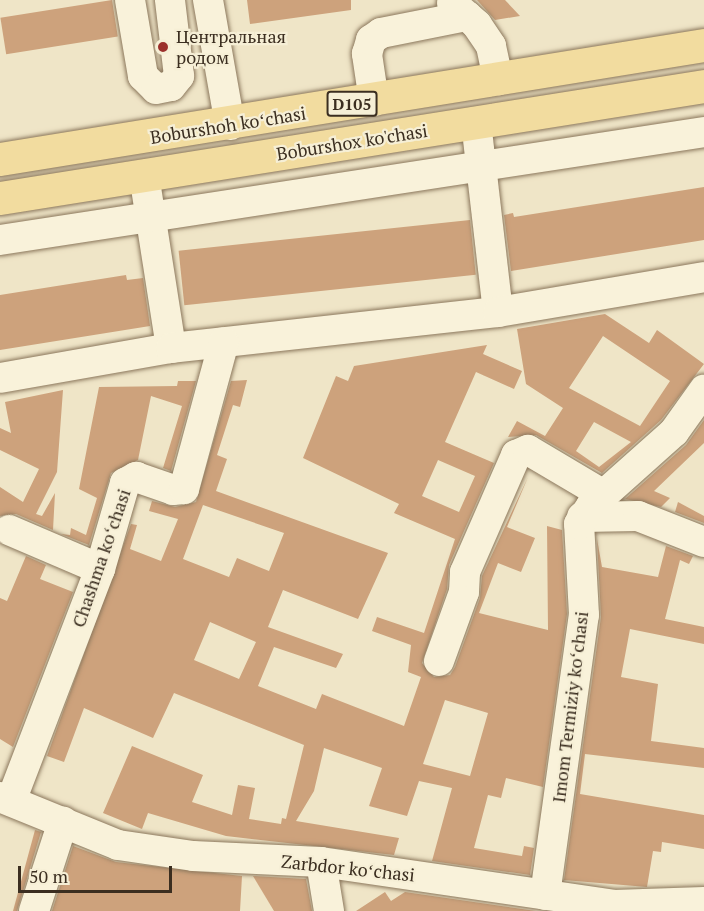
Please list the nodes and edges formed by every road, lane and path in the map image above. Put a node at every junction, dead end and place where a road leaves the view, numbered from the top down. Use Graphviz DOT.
graph roads {
  1 [pos="130,0"];
  2 [pos="170,0"];
  3 [pos="208,0"];
  4 [pos="458,8"];
  5 [pos="704,45"];
  6 [pos="498,80"];
  7 [pos="704,86"];
  8 [pos="374,101"];
  9 [pos="476,122"];
  10 [pos="230,125"];
  11 [pos="704,132"];
  12 [pos="0,159"];
  13 [pos="481,167"];
  14 [pos="144,175"];
  15 [pos="85,185"];
  16 [pos="0,198"];
  17 [pos="150,214"];
  18 [pos="91,224"];
  19 [pos="0,240"];
  20 [pos="704,277"];
  21 [pos="498,312"];
  22 [pos="224,342"];
  23 [pos="171,348"];
  24 [pos="0,378"];
  25 [pos="701,402"];
  26 [pos="604,495"];
  27 [pos="582,517"];
  28 [pos="9,530"];
  29 [pos="704,542"];
  30 [pos="100,569"];
  31 [pos="439,661"];
  32 [pos="5,799"];
  33 [pos="63,822"];
  34 [pos="321,862"];
  35 [pos="545,895"];
  36 [pos="704,902"];
  37 [pos="34,911"];
  38 [pos="329,911"];
  1 -- 2 [label="street"];
  3 -- 10 [label="street"];
  4 -- 6 [label="street"];
  4 -- 8 [label="street"];
  5 -- 6 [label="main road, Boburshoh koʻchasi / D105"];
  6 -- 8 [label="main road, Boburshoh koʻchasi / D105"];
  7 -- 9 [label="main road, Boburshox ko'chasi / D105"];
  8 -- 10 [label="main road, Boburshoh koʻchasi / D105"];
  9 -- 13 [label="street"];
  9 -- 14 [label="main road, Boburshox ko'chasi / D105"];
  10 -- 12 [label="main road, Boburshoh koʻchasi / D105"];
  11 -- 13 [label="street"];
  13 -- 17 [label="street"];
  13 -- 21 [label="street"];
  14 -- 15 [label="main road, Boburshox ko'chasi / D105"];
  14 -- 17 [label="street"];
  15 -- 16 [label="main road, Boburshox ko'chasi / D105"];
  15 -- 18 [label="street"];
  17 -- 18 [label="street"];
  17 -- 23 [label="street"];
  18 -- 19 [label="street"];
  20 -- 21 [label="street"];
  21 -- 22 [label="street"];
  22 -- 23 [label="street"];
  22 -- 30 [label="street, Chashma koʻchasi"];
  23 -- 24 [label="street"];
  25 -- 26 [label="street"];
  26 -- 27 [label="street"];
  26 -- 31 [label="street"];
  27 -- 29 [label="street"];
  27 -- 35 [label="street, Imom Termiziy koʻchasi"];
  28 -- 30 [label="street"];
  30 -- 32 [label="street, Chashma koʻchasi"];
  32 -- 33 [label="street, Zarbdor koʻchasi"];
  33 -- 34 [label="street, Zarbdor koʻchasi"];
  33 -- 37 [label="street"];
  34 -- 35 [label="street, Zarbdor koʻchasi"];
  34 -- 38 [label="street"];
  35 -- 36 [label="street, Zarbdor koʻchasi"];
}
